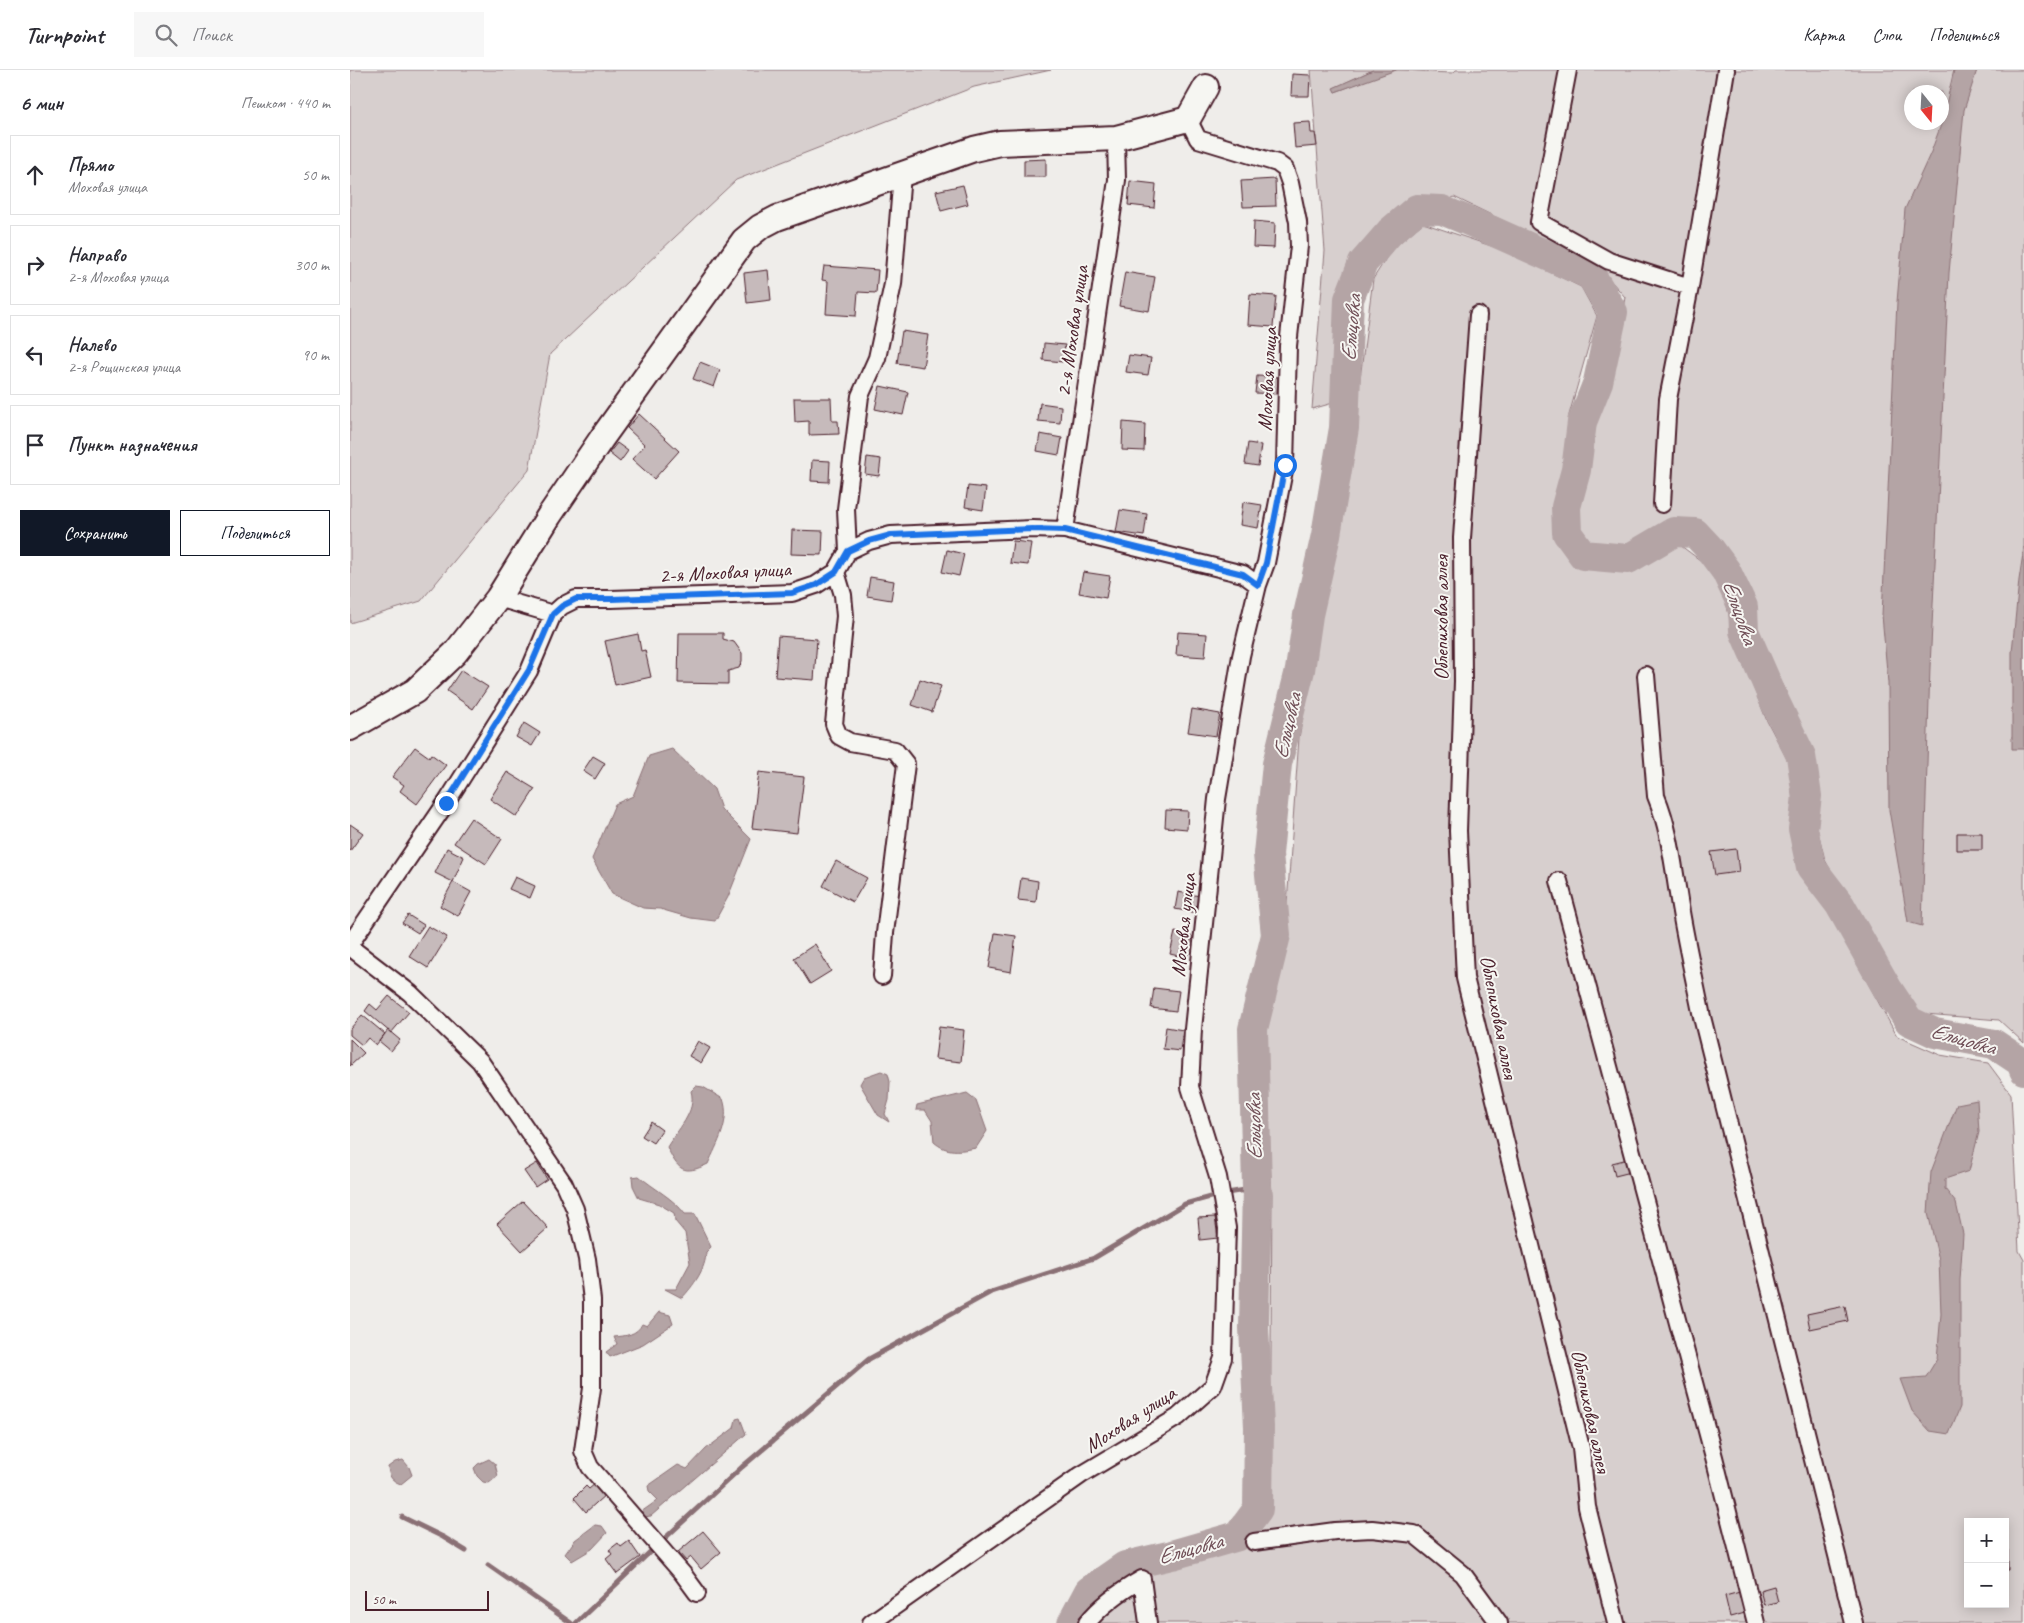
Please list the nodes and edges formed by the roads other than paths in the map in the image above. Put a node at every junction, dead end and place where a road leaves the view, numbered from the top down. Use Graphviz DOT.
graph roads {
  1 [pos="1568,70"];
  2 [pos="1726,70"];
  3 [pos="1206,87"];
  4 [pos="1188,118"];
  5 [pos="1116,138"];
  6 [pos="902,174"];
  7 [pos="1690,287"];
  8 [pos="1478,315"];
  9 [pos="1662,504"];
  10 [pos="1065,530"];
  11 [pos="848,551"];
  12 [pos="836,572"];
  13 [pos="1258,585"];
  14 [pos="498,598"];
  15 [pos="553,614"];
  16 [pos="1646,675"];
  17 [pos="350,728"];
  18 [pos="1559,881"];
  19 [pos="350,946"];
  20 [pos="882,976"];
  21 [pos="1254,1542"];
  22 [pos="697,1593"];
  23 [pos="871,1623"];
  24 [pos="1087,1623"];
  25 [pos="1148,1623"];
  26 [pos="1499,1623"];
  27 [pos="1616,1623"];
  28 [pos="1756,1623"];
  29 [pos="1854,1623"];
  1 -- 7 [label="street"];
  2 -- 7 [label="street"];
  3 -- 4 [label="street"];
  4 -- 5 [label="street"];
  4 -- 13 [label="street, Моховая улица"];
  5 -- 6 [label="street"];
  5 -- 10 [label="street, 2-я Моховая улица"];
  6 -- 11 [label="street"];
  6 -- 14 [label="street"];
  7 -- 9 [label="street"];
  8 -- 27 [label="street, Облепиховая аллея"];
  10 -- 11 [label="street"];
  10 -- 13 [label="street"];
  11 -- 12 [label="street, 2-я Моховая улица"];
  12 -- 15 [label="street, 2-я Моховая улица"];
  12 -- 20 [label="street"];
  13 -- 23 [label="street, Моховая улица"];
  14 -- 15 [label="street"];
  14 -- 17 [label="street"];
  15 -- 19 [label="street"];
  16 -- 29 [label="street"];
  18 -- 28 [label="street"];
  19 -- 22 [label="street"];
  21 -- 26 [label="street"];
  24 -- 25 [label="street"];
}
